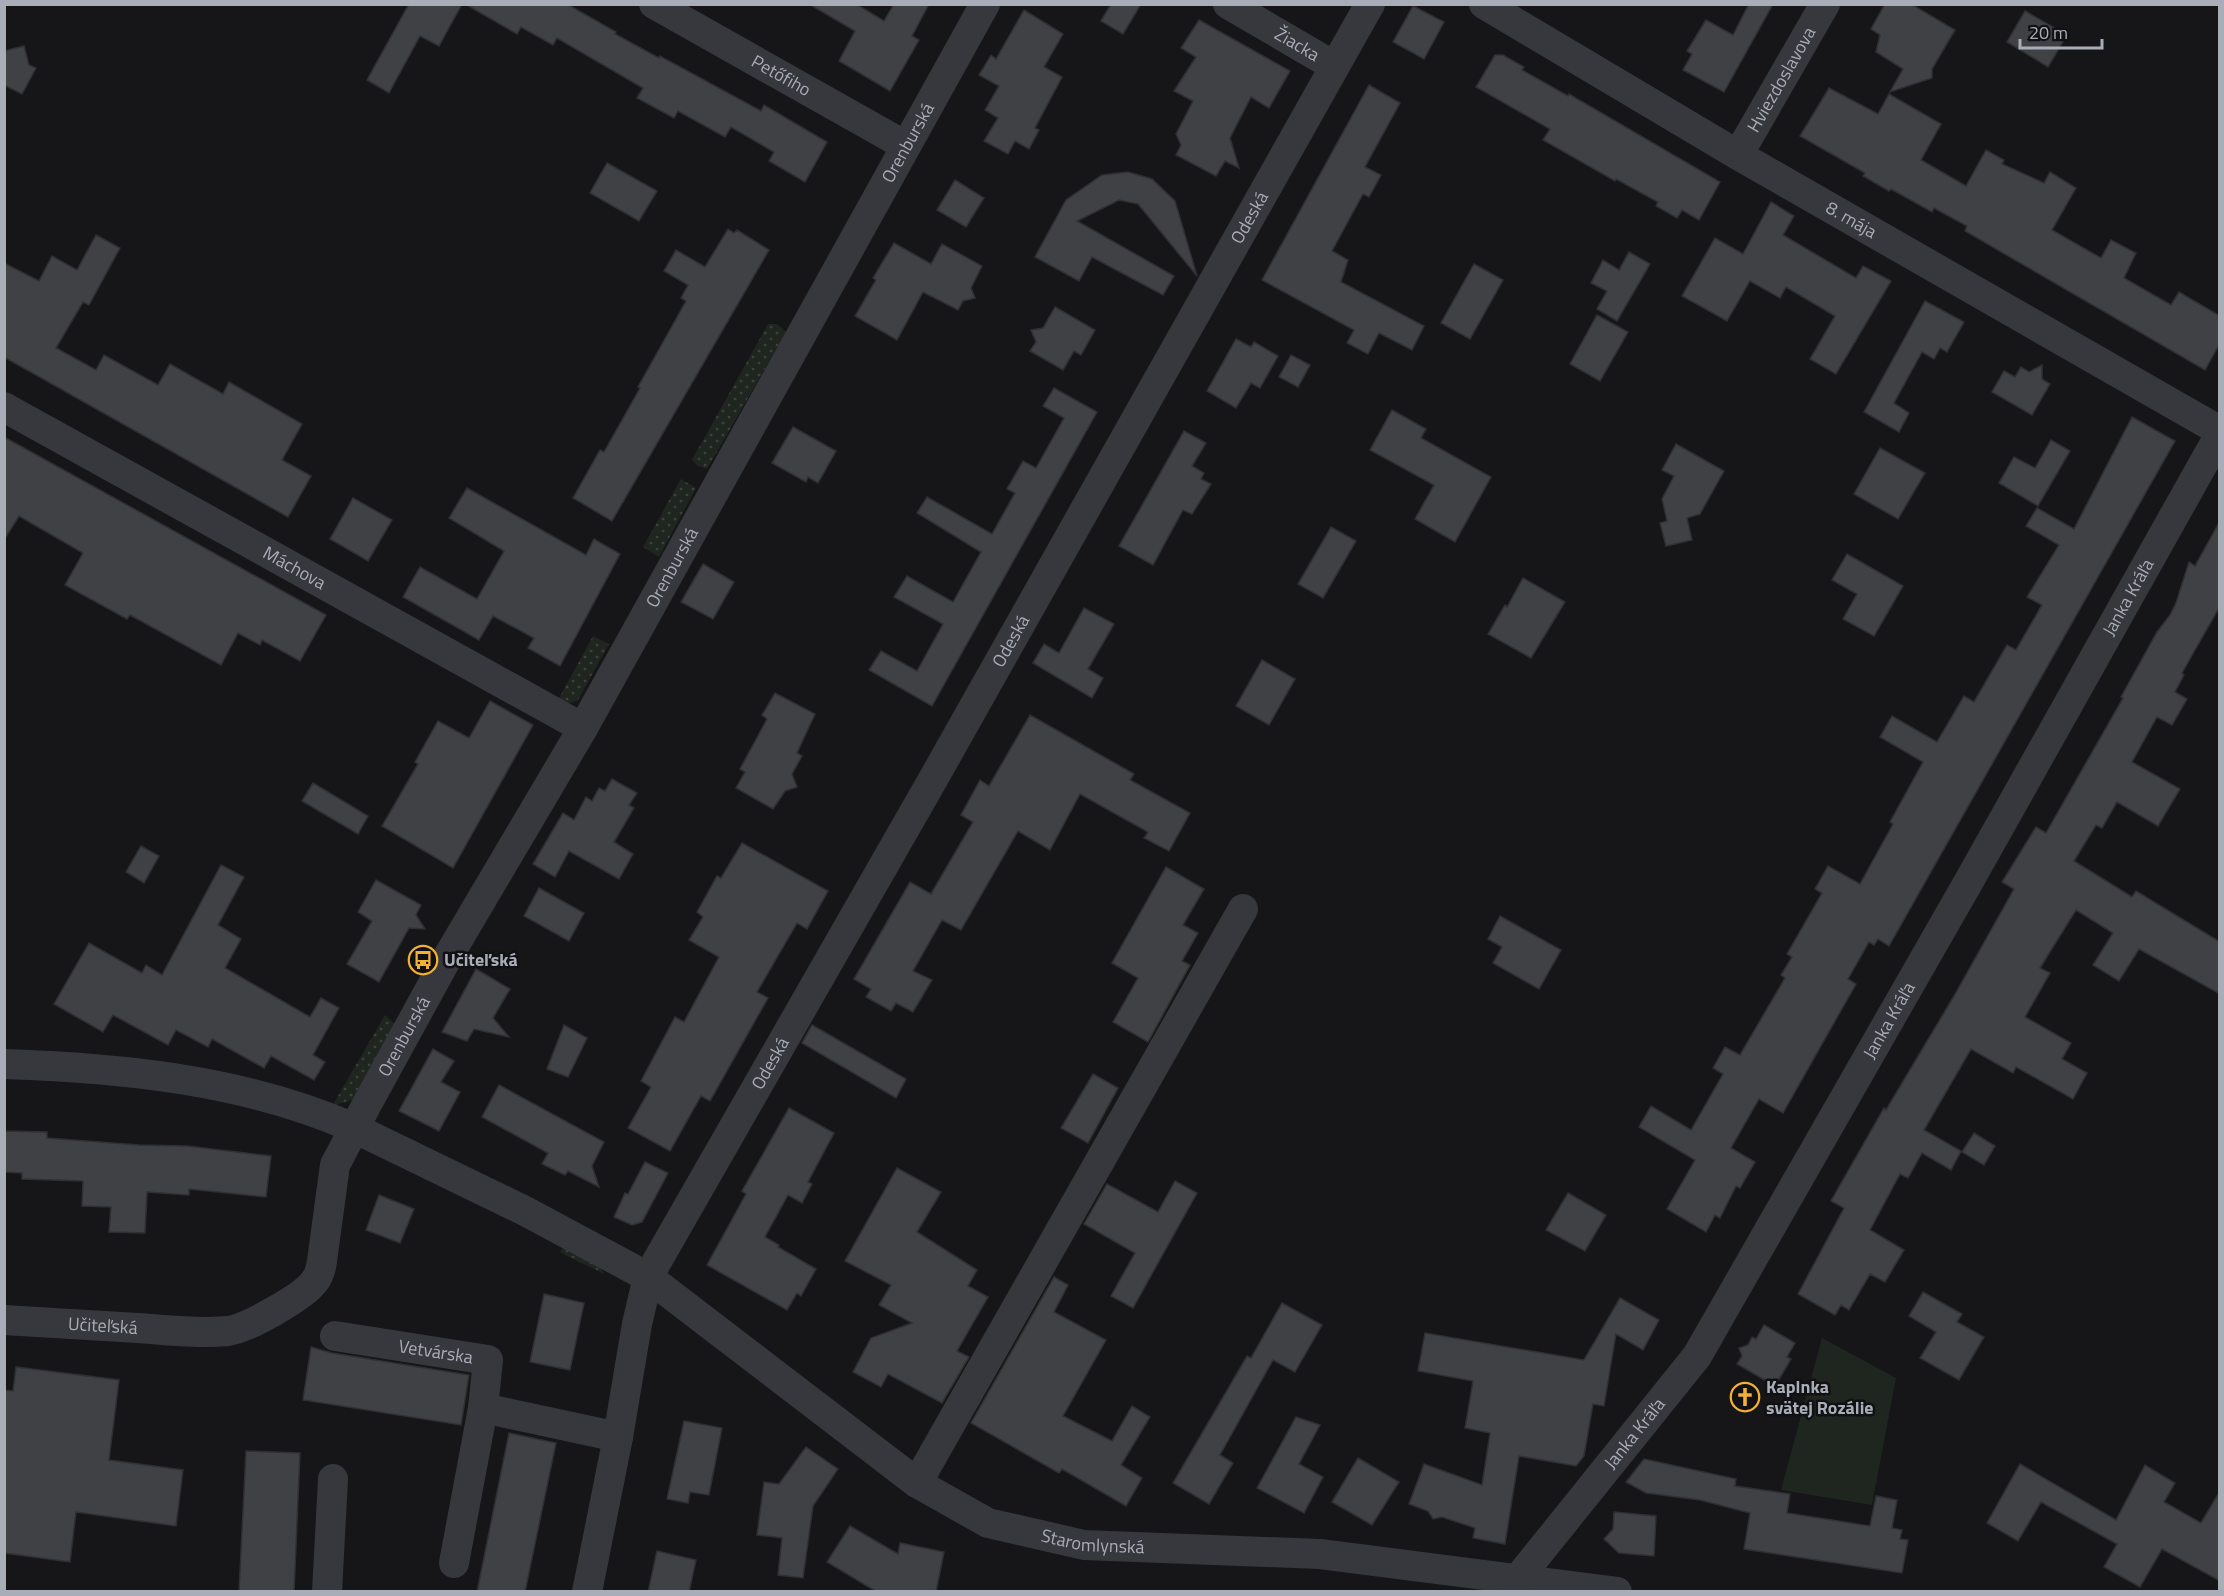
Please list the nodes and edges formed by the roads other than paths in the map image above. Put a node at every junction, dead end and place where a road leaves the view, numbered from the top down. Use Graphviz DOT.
graph roads {
  1 [pos="654,4"];
  2 [pos="985,4"];
  3 [pos="1370,4"];
  4 [pos="1484,4"];
  5 [pos="1825,4"];
  6 [pos="1235,6"];
  7 [pos="1334,66"];
  8 [pos="906,146"];
  9 [pos="1738,155"];
  10 [pos="4,407"];
  11 [pos="2220,433"];
  12 [pos="583,729"];
  13 [pos="1243,909"];
  14 [pos="4,1064"];
  15 [pos="354,1128"];
  16 [pos="648,1276"];
  17 [pos="4,1320"];
  18 [pos="335,1336"];
  19 [pos="483,1408"];
  20 [pos="618,1437"];
  21 [pos="333,1479"];
  22 [pos="917,1483"];
  23 [pos="454,1563"];
  24 [pos="1515,1586"];
  25 [pos="327,1592"];
  26 [pos="587,1592"];
  27 [pos="1617,1592"];
  1 -- 8 [label="street, Petőfiho"];
  2 -- 8 [label="street, Orenburská"];
  3 -- 7 [label="street, Odeská"];
  4 -- 9 [label="street, 8. mája"];
  5 -- 9 [label="street, Hviezdoslavova"];
  6 -- 7 [label="street, Žiacka"];
  7 -- 16 [label="street, Odeská"];
  8 -- 12 [label="street, Orenburská"];
  9 -- 11 [label="street, 8. mája"];
  10 -- 12 [label="street, Máchova"];
  11 -- 24 [label="street, Janka Kráľa"];
  12 -- 15 [label="street, Orenburská"];
  13 -- 22 [label="street"];
  14 -- 15 [label="street"];
  15 -- 16 [label="street"];
  15 -- 17 [label="street, Učiteľská"];
  16 -- 20 [label="street"];
  16 -- 22 [label="street, Staromlynská"];
  18 -- 19 [label="street, Vetvárska"];
  19 -- 20 [label="street"];
  19 -- 23 [label="street, Vetvárska"];
  20 -- 26 [label="street"];
  21 -- 25 [label="street"];
  22 -- 24 [label="street, Staromlynská"];
  24 -- 27 [label="street, Staromlynská"];
}
